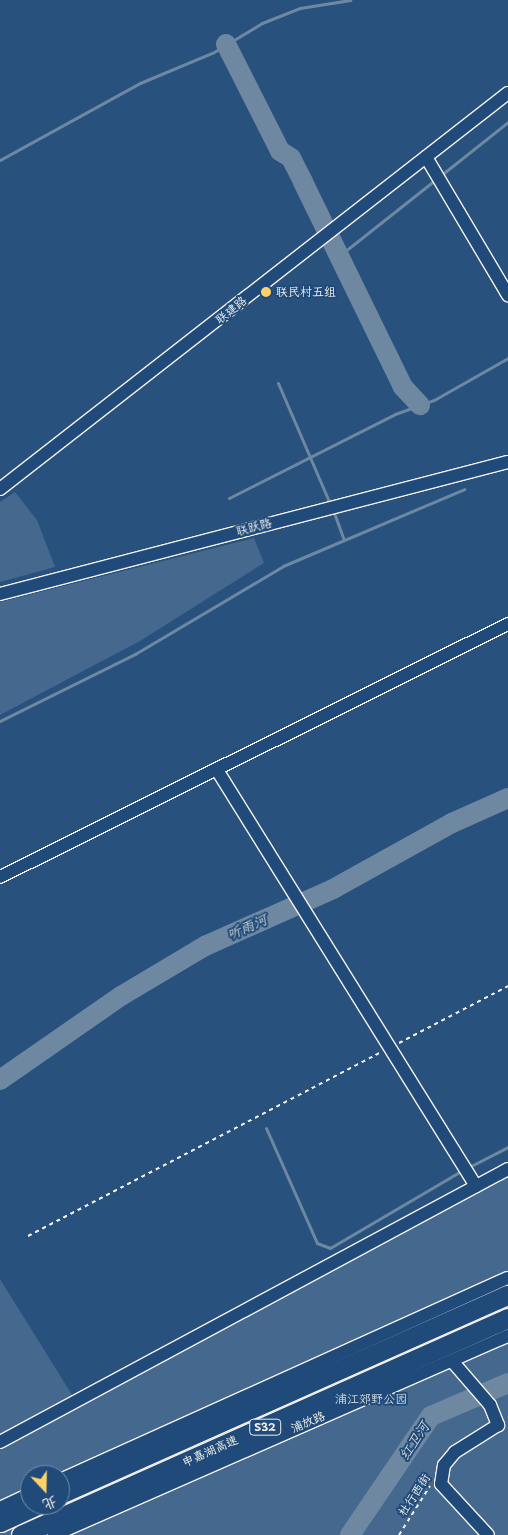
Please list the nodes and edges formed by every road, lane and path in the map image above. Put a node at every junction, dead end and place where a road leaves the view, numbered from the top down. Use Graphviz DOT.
graph roads {
  1 [pos="508,93"];
  2 [pos="426,157"];
  3 [pos="506,288"];
  4 [pos="508,462"];
  5 [pos="0,489"];
  6 [pos="0,594"];
  7 [pos="508,624"];
  8 [pos="217,770"];
  9 [pos="0,877"];
  10 [pos="508,986"];
  11 [pos="390,1047"];
  12 [pos="508,1169"];
  13 [pos="476,1186"];
  14 [pos="28,1236"];
  15 [pos="508,1278"];
  16 [pos="508,1295"];
  17 [pos="508,1318"];
  18 [pos="508,1336"];
  19 [pos="452,1361"];
  20 [pos="0,1442"];
  21 [pos="444,1465"];
  22 [pos="70,1475"];
  23 [pos="70,1490"];
  24 [pos="20,1499"];
  25 [pos="0,1508"];
  26 [pos="20,1513"];
  27 [pos="0,1522"];
  28 [pos="21,1535"];
  29 [pos="54,1535"];
  30 [pos="399,1535"];
  31 [pos="488,1535"];
  1 -- 2 [label="street, 联建路"];
  2 -- 3 [label="street"];
  2 -- 5 [label="street, 联建路"];
  4 -- 6 [label="street, 联跃路"];
  7 -- 8 [label="street"];
  8 -- 9 [label="street"];
  8 -- 11 [label="street"];
  10 -- 11 [label="path"];
  11 -- 13 [label="street"];
  11 -- 14 [label="path"];
  12 -- 13 [label="street"];
  13 -- 20 [label="street"];
  15 -- 22 [label="street"];
  16 -- 23 [label="highway, 申嘉湖高速 / S32"];
  17 -- 28 [label="highway, 申嘉湖高速 / S32"];
  18 -- 19 [label="street, 浦放路"];
  19 -- 21 [label="street"];
  19 -- 29 [label="street, 浦放路"];
  21 -- 30 [label="path, 杜行西街"];
  21 -- 31 [label="street"];
  24 -- 25 [label="street"];
  26 -- 27 [label="highway"];
}
